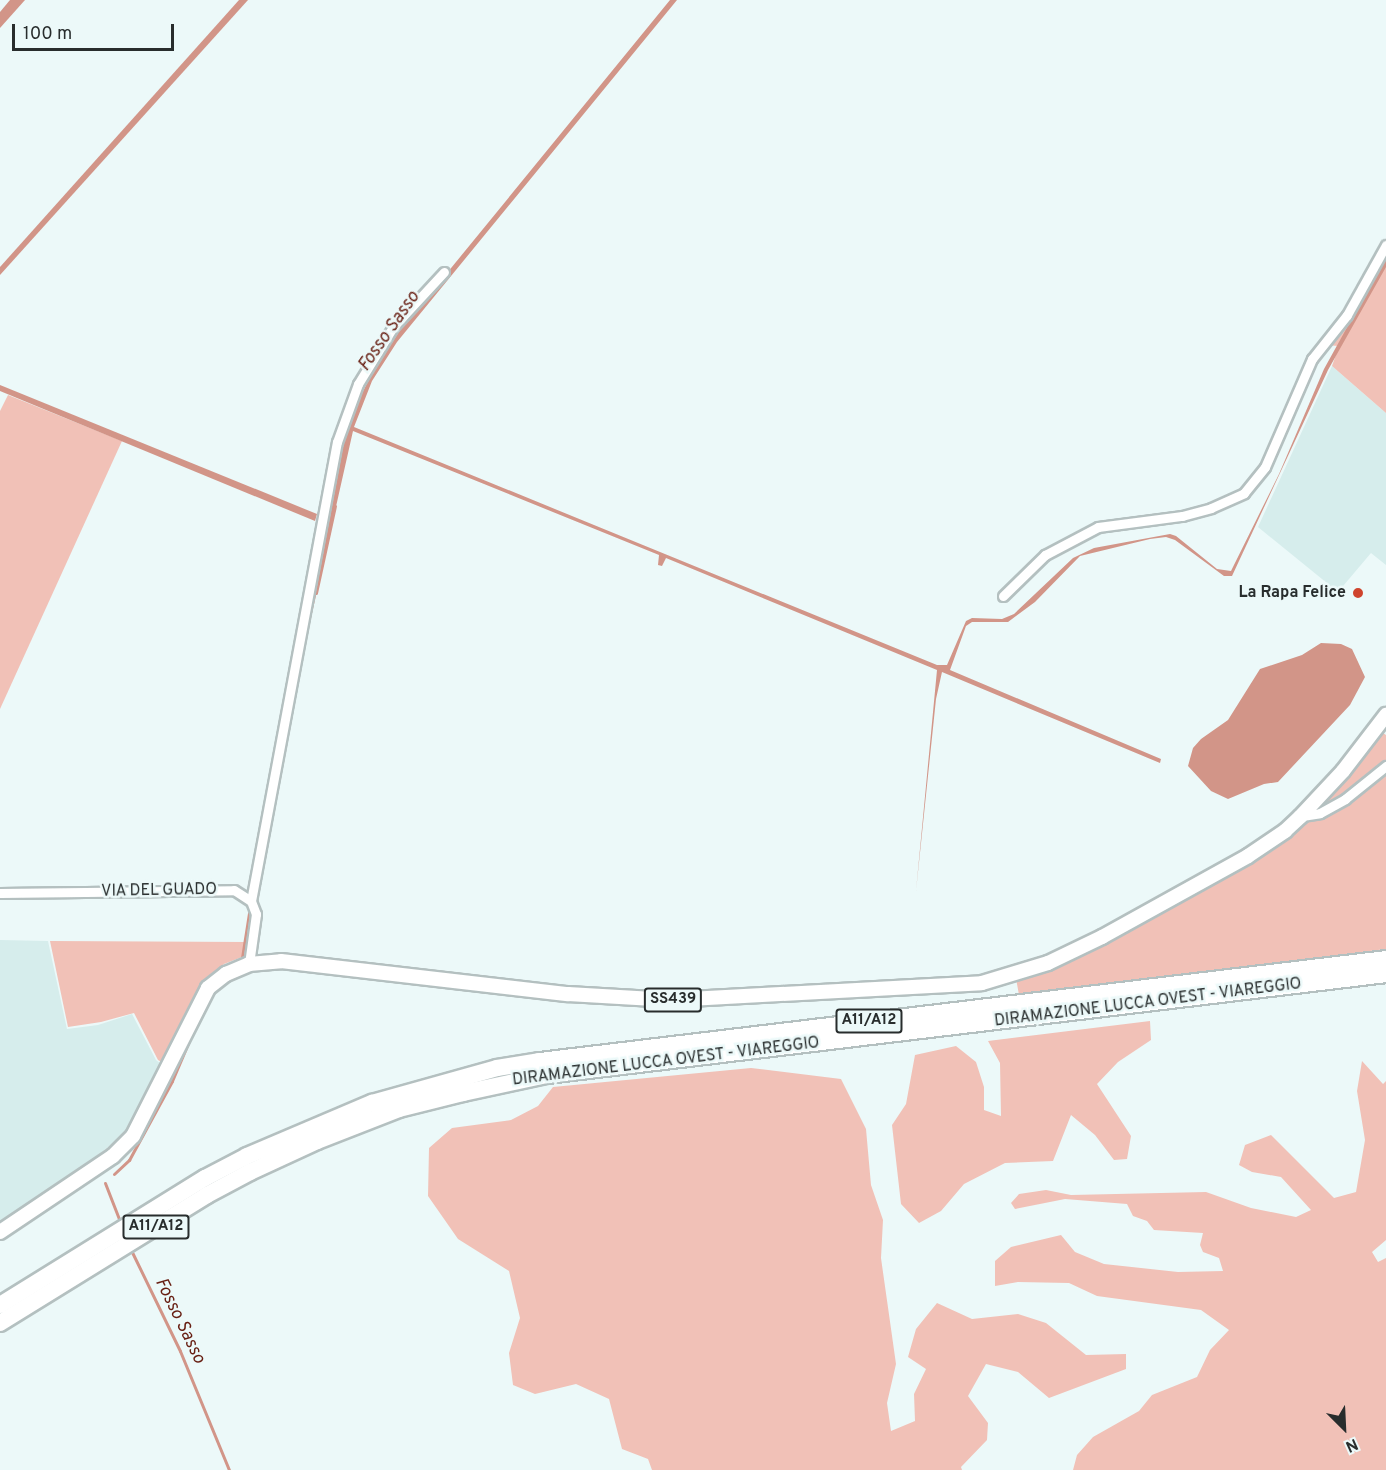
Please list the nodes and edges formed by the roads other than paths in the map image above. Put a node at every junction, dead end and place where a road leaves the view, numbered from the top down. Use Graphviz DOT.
graph roads {
  1 [pos="1386,245"];
  2 [pos="444,272"];
  3 [pos="1003,596"];
  4 [pos="1386,715"];
  5 [pos="1386,766"];
  6 [pos="1300,817"];
  7 [pos="0,893"];
  8 [pos="251,901"];
  9 [pos="1386,959"];
  10 [pos="249,964"];
  11 [pos="1353,970"];
  12 [pos="1386,974"];
  13 [pos="544,1068"];
  14 [pos="311,1136"];
  15 [pos="0,1232"];
  16 [pos="0,1305"];
  17 [pos="0,1323"];
  1 -- 3 [label="street"];
  2 -- 8 [label="street"];
  4 -- 6 [label="main road, SS439"];
  5 -- 6 [label="street"];
  6 -- 10 [label="main road, SS439"];
  7 -- 8 [label="street, VIA DEL GUADO"];
  8 -- 10 [label="street"];
  9 -- 11 [label="highway, DIRAMAZIONE LUCCA OVEST - VIAREGGIO / A11/A12"];
  10 -- 15 [label="main road, SS439"];
  11 -- 12 [label="highway, DIRAMAZIONE LUCCA OVEST - VIAREGGIO / A11/A12"];
  11 -- 13 [label="highway, DIRAMAZIONE LUCCA OVEST - VIAREGGIO / A11/A12"];
  11 -- 13 [label="highway, DIRAMAZIONE LUCCA OVEST - VIAREGGIO / A11/A12"];
  13 -- 14 [label="highway, DIRAMAZIONE LUCCA OVEST - VIAREGGIO / A11/A12"];
  14 -- 16 [label="highway, DIRAMAZIONE LUCCA OVEST - VIAREGGIO / A11/A12"];
  14 -- 17 [label="highway, DIRAMAZIONE LUCCA OVEST - VIAREGGIO / A11/A12"];
}
